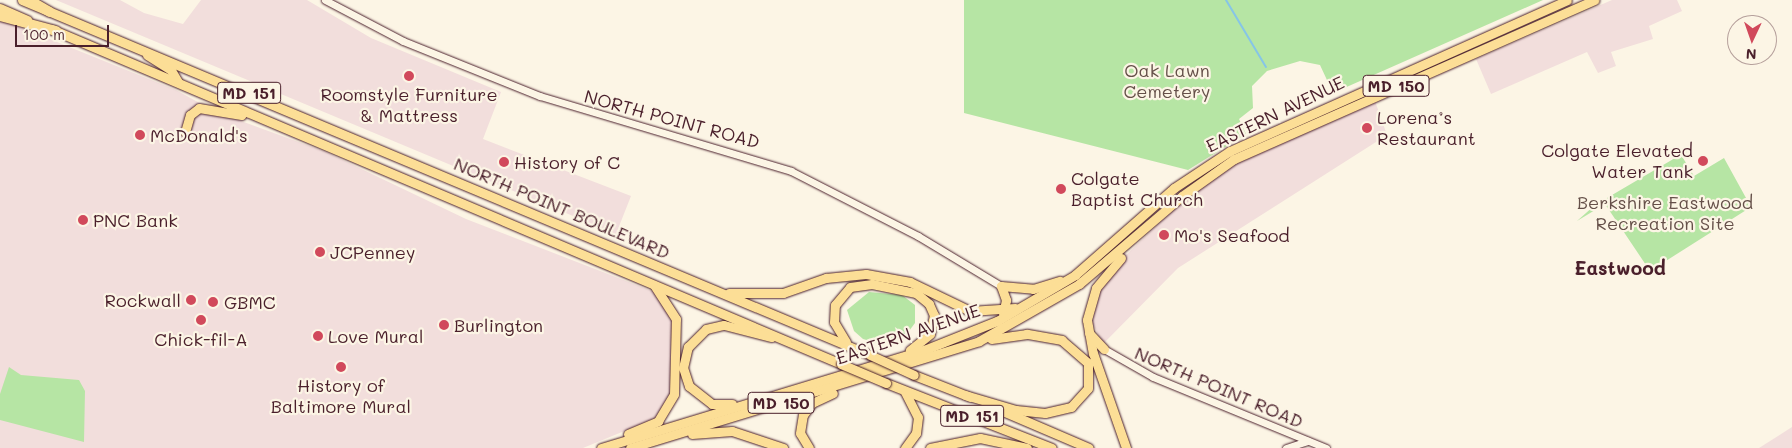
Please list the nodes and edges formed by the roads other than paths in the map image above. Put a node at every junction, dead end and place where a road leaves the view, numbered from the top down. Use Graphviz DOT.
graph roads {
  1 [pos="22,0"];
  2 [pos="29,0"];
  3 [pos="325,0"];
  4 [pos="1567,0"];
  5 [pos="1594,0"];
  6 [pos="0,8"];
  7 [pos="50,12"];
  8 [pos="0,16"];
  9 [pos="56,30"];
  10 [pos="121,40"];
  11 [pos="178,83"];
  12 [pos="1311,112"];
  13 [pos="264,120"];
  14 [pos="1315,122"];
  15 [pos="184,132"];
  16 [pos="1230,151"];
  17 [pos="1234,159"];
  18 [pos="1134,241"];
  19 [pos="1075,275"];
  20 [pos="648,280"];
  21 [pos="1001,286"];
  22 [pos="718,292"];
  23 [pos="1027,306"];
  24 [pos="1005,310"];
  25 [pos="997,321"];
  26 [pos="1088,331"];
  27 [pos="781,338"];
  28 [pos="979,341"];
  29 [pos="852,347"];
  30 [pos="1104,349"];
  31 [pos="890,360"];
  32 [pos="892,370"];
  33 [pos="889,384"];
  34 [pos="784,392"];
  35 [pos="965,395"];
  36 [pos="670,435"];
  37 [pos="1308,441"];
  38 [pos="601,448"];
  39 [pos="630,448"];
  40 [pos="783,448"];
  41 [pos="809,448"];
  42 [pos="905,448"];
  43 [pos="930,448"];
  44 [pos="1027,448"];
  45 [pos="1052,448"];
  46 [pos="1089,448"];
  47 [pos="1126,448"];
  48 [pos="1286,448"];
  49 [pos="1326,448"];
  1 -- 7 [label="main road, NORTH POINT BOULEVARD / MD 151"];
  2 -- 7 [label="highway"];
  3 -- 21 [label="street, NORTH POINT ROAD"];
  4 -- 12 [label="main road, EASTERN AVENUE / MD 150"];
  5 -- 14 [label="main road, EASTERN AVENUE / MD 150"];
  6 -- 9 [label="main road, NORTH POINT BOULEVARD / MD 151"];
  7 -- 10 [label="main road, NORTH POINT BOULEVARD / MD 151"];
  8 -- 9 [label="highway"];
  9 -- 11 [label="main road, NORTH POINT BOULEVARD / MD 151"];
  10 -- 11 [label="main road"];
  10 -- 22 [label="main road, NORTH POINT BOULEVARD / MD 151"];
  11 -- 13 [label="main road, NORTH POINT BOULEVARD / MD 151"];
  12 -- 14 [label="main road"];
  12 -- 16 [label="main road, EASTERN AVENUE / MD 150"];
  13 -- 15 [label="main road"];
  13 -- 20 [label="main road, NORTH POINT BOULEVARD / MD 151"];
  14 -- 17 [label="main road, EASTERN AVENUE / MD 150"];
  16 -- 17 [label="main road"];
  16 -- 19 [label="main road, EASTERN AVENUE / MD 150"];
  17 -- 18 [label="main road, EASTERN AVENUE / MD 150"];
  18 -- 26 [label="main road"];
  18 -- 28 [label="main road, EASTERN AVENUE / MD 150"];
  19 -- 21 [label="main road"];
  19 -- 23 [label="main road, EASTERN AVENUE / MD 150"];
  20 -- 27 [label="main road, NORTH POINT BOULEVARD / MD 151"];
  20 -- 38 [label="main road"];
  21 -- 24 [label="main road"];
  22 -- 24 [label="main road"];
  22 -- 29 [label="main road, NORTH POINT BOULEVARD / MD 151"];
  23 -- 24 [label="main road"];
  23 -- 25 [label="main road, EASTERN AVENUE / MD 150"];
  24 -- 25 [label="main road"];
  25 -- 31 [label="main road, EASTERN AVENUE / MD 150"];
  26 -- 30 [label="main road"];
  26 -- 47 [label="main road"];
  27 -- 33 [label="main road, NORTH POINT BOULEVARD / MD 151, bridge"];
  27 -- 34 [label="main road"];
  28 -- 32 [label="main road, EASTERN AVENUE / MD 150"];
  28 -- 35 [label="main road"];
  29 -- 31 [label="main road"];
  29 -- 35 [label="main road, NORTH POINT BOULEVARD / MD 151, bridge"];
  30 -- 37 [label="street, NORTH POINT ROAD"];
  31 -- 34 [label="main road, EASTERN AVENUE / MD 150"];
  32 -- 36 [label="main road, EASTERN AVENUE / MD 150"];
  32 -- 41 [label="main road"];
  33 -- 42 [label="main road"];
  33 -- 45 [label="main road, NORTH POINT BOULEVARD / MD 151"];
  34 -- 38 [label="main road, EASTERN AVENUE / MD 150"];
  35 -- 46 [label="main road, NORTH POINT BOULEVARD / MD 151"];
  36 -- 39 [label="main road, EASTERN AVENUE / MD 150"];
  36 -- 40 [label="main road"];
  37 -- 48 [label="street"];
  37 -- 49 [label="street, NORTH POINT ROAD"];
  43 -- 44 [label="main road"];
}
